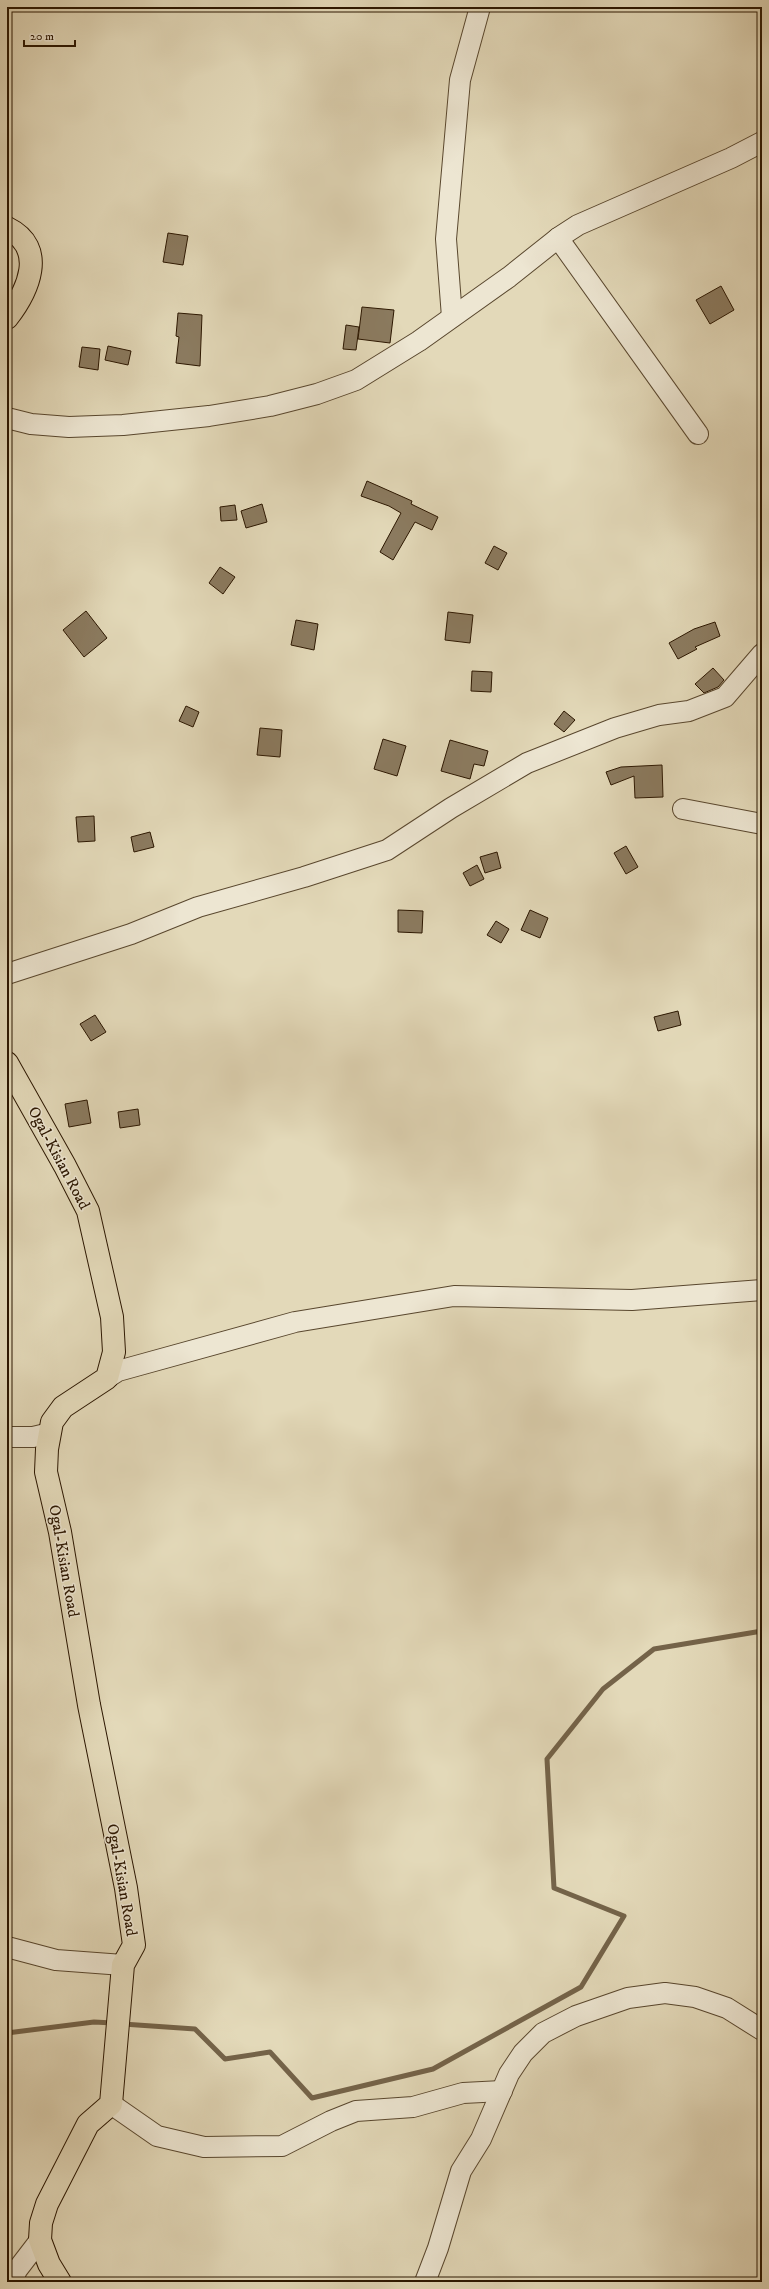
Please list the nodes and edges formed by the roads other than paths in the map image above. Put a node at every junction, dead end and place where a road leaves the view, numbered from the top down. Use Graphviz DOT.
graph roads {
  1 [pos="480,7"];
  2 [pos="762,142"];
  3 [pos="7,228"];
  4 [pos="558,238"];
  5 [pos="452,317"];
  6 [pos="7,318"];
  7 [pos="7,418"];
  8 [pos="698,434"];
  9 [pos="762,654"];
  10 [pos="683,809"];
  11 [pos="762,824"];
  12 [pos="7,974"];
  13 [pos="7,1062"];
  14 [pos="762,1290"];
  15 [pos="107,1378"];
  16 [pos="50,1434"];
  17 [pos="7,1437"];
  18 [pos="7,1947"];
  19 [pos="123,1965"];
  20 [pos="762,2030"];
  21 [pos="502,2091"];
  22 [pos="110,2104"];
  23 [pos="40,2240"];
  24 [pos="12,2282"];
  25 [pos="60,2282"];
  26 [pos="425,2282"];
  1 -- 5 [label="street"];
  2 -- 4 [label="street"];
  3 -- 6 [label="main road"];
  4 -- 5 [label="street"];
  4 -- 8 [label="street"];
  5 -- 7 [label="street"];
  9 -- 12 [label="street"];
  10 -- 11 [label="street"];
  13 -- 15 [label="main road, Ogal-Kisian Road"];
  14 -- 15 [label="street"];
  15 -- 16 [label="main road, Ogal-Kisian Road"];
  16 -- 17 [label="street"];
  16 -- 19 [label="main road, Ogal-Kisian Road"];
  18 -- 19 [label="street"];
  19 -- 22 [label="main road, Ogal-Kisian Road"];
  20 -- 21 [label="street"];
  21 -- 22 [label="street"];
  21 -- 26 [label="street"];
  22 -- 23 [label="main road"];
  23 -- 24 [label="street"];
  23 -- 25 [label="main road"];
}
